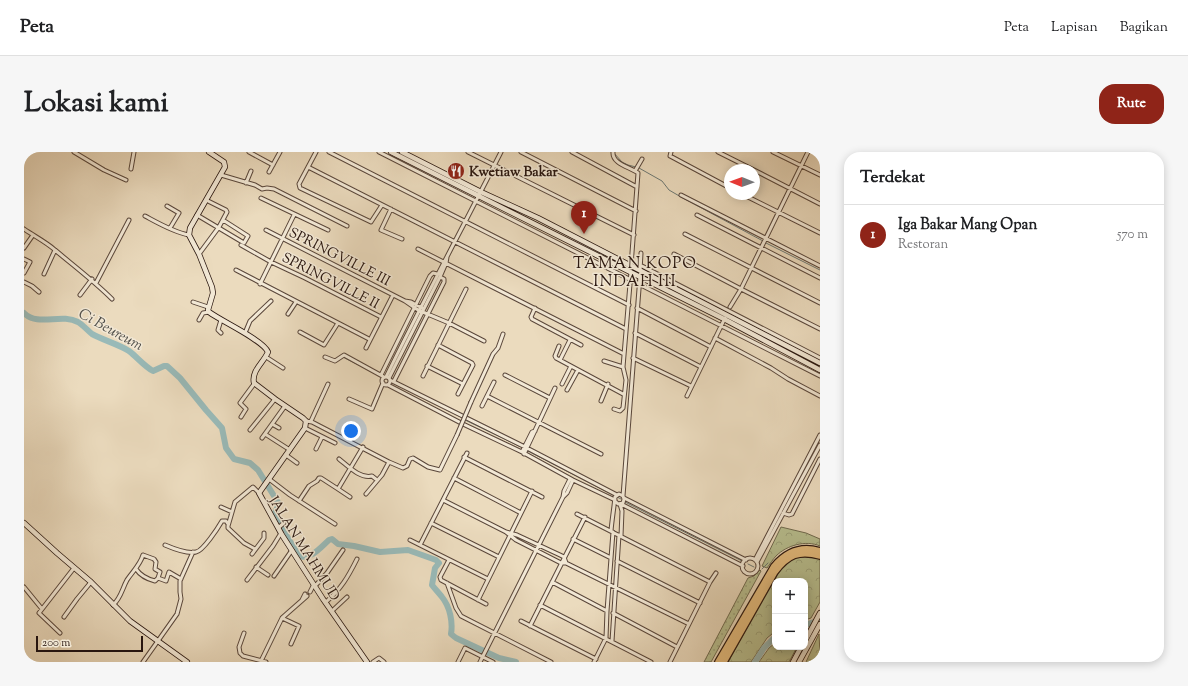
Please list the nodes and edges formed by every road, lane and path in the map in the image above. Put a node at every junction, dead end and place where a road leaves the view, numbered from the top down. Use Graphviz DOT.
graph roads {
  1 [pos="74,152"];
  2 [pos="134,152"];
  3 [pos="209,152"];
  4 [pos="249,152"];
  5 [pos="280,152"];
  6 [pos="316,152"];
  7 [pos="329,152"];
  8 [pos="378,152"];
  9 [pos="391,152"];
  10 [pos="402,152"];
  11 [pos="468,152"];
  12 [pos="501,152"];
  13 [pos="521,152"];
  14 [pos="572,152"];
  15 [pos="613,152"];
  16 [pos="671,152"];
  17 [pos="718,152"];
  18 [pos="773,152"];
  19 [pos="808,152"];
  20 [pos="642,159"];
  21 [pos="742,164"];
  22 [pos="273,165"];
  23 [pos="494,165"];
  24 [pos="801,166"];
  25 [pos="308,167"];
  26 [pos="131,169"];
  27 [pos="636,169"];
  28 [pos="251,171"];
  29 [pos="269,172"];
  30 [pos="760,173"];
  31 [pos="428,174"];
  32 [pos="221,175"];
  33 [pos="820,175"];
  34 [pos="126,180"];
  35 [pos="246,183"];
  36 [pos="724,185"];
  37 [pos="637,187"];
  38 [pos="790,188"];
  39 [pos="681,195"];
  40 [pos="479,197"];
  41 [pos="261,198"];
  42 [pos="206,200"];
  43 [pos="754,200"];
  44 [pos="820,204"];
  45 [pos="382,205"];
  46 [pos="167,206"];
  47 [pos="391,209"];
  48 [pos="636,211"];
  49 [pos="778,212"];
  50 [pos="197,215"];
  51 [pos="294,215"];
  52 [pos="697,215"];
  53 [pos="145,216"];
  54 [pos="130,220"];
  55 [pos="223,220"];
  56 [pos="466,222"];
  57 [pos="347,226"];
  58 [pos="170,228"];
  59 [pos="218,228"];
  60 [pos="24,229"];
  61 [pos="266,230"];
  62 [pos="328,230"];
  63 [pos="549,231"];
  64 [pos="820,233"];
  65 [pos="685,234"];
  66 [pos="33,235"];
  67 [pos="189,235"];
  68 [pos="634,235"];
  69 [pos="546,237"];
  70 [pos="283,239"];
  71 [pos="402,239"];
  72 [pos="765,239"];
  73 [pos="455,242"];
  74 [pos="241,245"];
  75 [pos="761,247"];
  76 [pos="24,248"];
  77 [pos="418,248"];
  78 [pos="55,250"];
  79 [pos="641,252"];
  80 [pos="199,254"];
  81 [pos="674,254"];
  82 [pos="24,259"];
  83 [pos="271,262"];
  84 [pos="445,263"];
  85 [pos="26,265"];
  86 [pos="631,266"];
  87 [pos="820,266"];
  88 [pos="751,267"];
  89 [pos="640,268"];
  90 [pos="236,270"];
  91 [pos="631,272"];
  92 [pos="24,273"];
  93 [pos="44,274"];
  94 [pos="438,275"];
  95 [pos="640,277"];
  96 [pos="820,278"];
  97 [pos="92,279"];
  98 [pos="631,280"];
  99 [pos="24,282"];
  100 [pos="96,283"];
  101 [pos="260,284"];
  102 [pos="639,284"];
  103 [pos="741,288"];
  104 [pos="466,289"];
  105 [pos="39,292"];
  106 [pos="80,295"];
  107 [pos="393,295"];
  108 [pos="112,299"];
  109 [pos="271,301"];
  110 [pos="193,302"];
  111 [pos="296,302"];
  112 [pos="820,303"];
  113 [pos="414,305"];
  114 [pos="628,305"];
  115 [pos="208,306"];
  116 [pos="535,308"];
  117 [pos="637,308"];
  118 [pos="421,309"];
  119 [pos="209,312"];
  120 [pos="428,313"];
  121 [pos="727,313"];
  122 [pos="288,314"];
  123 [pos="381,317"];
  124 [pos="199,320"];
  125 [pos="221,320"];
  126 [pos="449,323"];
  127 [pos="338,324"];
  128 [pos="721,325"];
  129 [pos="626,329"];
  130 [pos="820,329"];
  131 [pos="300,332"];
  132 [pos="222,333"];
  133 [pos="245,333"];
  134 [pos="635,333"];
  135 [pos="503,334"];
  136 [pos="715,338"];
  137 [pos="777,339"];
  138 [pos="370,340"];
  139 [pos="570,340"];
  140 [pos="484,341"];
  141 [pos="438,345"];
  142 [pos="581,345"];
  143 [pos="559,346"];
  144 [pos="711,347"];
  145 [pos="366,348"];
  146 [pos="624,354"];
  147 [pos="266,357"];
  148 [pos="326,357"];
  149 [pos="633,358"];
  150 [pos="805,358"];
  151 [pos="820,358"];
  152 [pos="560,360"];
  153 [pos="604,361"];
  154 [pos="820,363"];
  155 [pos="427,366"];
  156 [pos="571,366"];
  157 [pos="623,367"];
  158 [pos="701,367"];
  159 [pos="283,368"];
  160 [pos="578,370"];
  161 [pos="820,370"];
  162 [pos="505,375"];
  163 [pos="423,376"];
  164 [pos="820,376"];
  165 [pos="387,378"];
  166 [pos="626,380"];
  167 [pos="631,381"];
  168 [pos="494,382"];
  169 [pos="383,383"];
  170 [pos="254,384"];
  171 [pos="328,384"];
  172 [pos="463,384"];
  173 [pos="562,384"];
  174 [pos="608,384"];
  175 [pos="388,385"];
  176 [pos="691,386"];
  177 [pos="555,388"];
  178 [pos="567,390"];
  179 [pos="458,394"];
  180 [pos="623,394"];
  181 [pos="487,396"];
  182 [pos="687,396"];
  183 [pos="820,396"];
  184 [pos="550,398"];
  185 [pos="349,399"];
  186 [pos="274,400"];
  187 [pos="601,402"];
  188 [pos="285,406"];
  189 [pos="482,406"];
  190 [pos="614,409"];
  191 [pos="241,418"];
  192 [pos="470,420"];
  193 [pos="306,421"];
  194 [pos="311,421"];
  195 [pos="539,422"];
  196 [pos="272,424"];
  197 [pos="468,426"];
  198 [pos="279,428"];
  199 [pos="305,428"];
  200 [pos="250,430"];
  201 [pos="265,434"];
  202 [pos="820,435"];
  203 [pos="322,437"];
  204 [pos="262,438"];
  205 [pos="335,443"];
  206 [pos="820,445"];
  207 [pos="363,447"];
  208 [pos="526,447"];
  209 [pos="316,449"];
  210 [pos="290,450"];
  211 [pos="467,453"];
  212 [pos="523,453"];
  213 [pos="601,454"];
  214 [pos="286,455"];
  215 [pos="464,458"];
  216 [pos="339,459"];
  217 [pos="820,459"];
  218 [pos="389,462"];
  219 [pos="297,463"];
  220 [pos="350,469"];
  221 [pos="454,478"];
  222 [pos="269,479"];
  223 [pos="378,480"];
  224 [pos="571,480"];
  225 [pos="338,489"];
  226 [pos="532,491"];
  227 [pos="259,493"];
  228 [pos="366,494"];
  229 [pos="622,496"];
  230 [pos="350,497"];
  231 [pos="542,497"];
  232 [pos="443,500"];
  233 [pos="299,501"];
  234 [pos="615,501"];
  235 [pos="621,504"];
  236 [pos="221,506"];
  237 [pos="614,507"];
  238 [pos="622,511"];
  239 [pos="232,512"];
  240 [pos="521,512"];
  241 [pos="781,513"];
  242 [pos="577,514"];
  243 [pos="585,517"];
  244 [pos="24,523"];
  245 [pos="431,523"];
  246 [pos="228,524"];
  247 [pos="335,524"];
  248 [pos="612,532"];
  249 [pos="264,533"];
  250 [pos="283,533"];
  251 [pos="511,534"];
  252 [pos="620,535"];
  253 [pos="682,535"];
  254 [pos="573,539"];
  255 [pos="680,539"];
  256 [pos="410,540"];
  257 [pos="165,545"];
  258 [pos="420,545"];
  259 [pos="539,545"];
  260 [pos="255,549"];
  261 [pos="292,550"];
  262 [pos="343,550"];
  263 [pos="536,550"];
  264 [pos="820,551"];
  265 [pos="193,552"];
  266 [pos="252,554"];
  267 [pos="157,556"];
  268 [pos="820,556"];
  269 [pos="499,557"];
  270 [pos="564,557"];
  271 [pos="611,558"];
  272 [pos="357,559"];
  273 [pos="154,560"];
  274 [pos="449,560"];
  275 [pos="746,560"];
  276 [pos="617,561"];
  277 [pos="756,561"];
  278 [pos="566,562"];
  279 [pos="561,563"];
  280 [pos="743,566"];
  281 [pos="256,567"];
  282 [pos="74,568"];
  283 [pos="136,569"];
  284 [pos="716,573"];
  285 [pos="268,575"];
  286 [pos="274,576"];
  287 [pos="158,578"];
  288 [pos="181,579"];
  289 [pos="488,579"];
  290 [pos="247,580"];
  291 [pos="91,582"];
  292 [pos="552,582"];
  293 [pos="710,582"];
  294 [pos="447,583"];
  295 [pos="609,584"];
  296 [pos="313,586"];
  297 [pos="24,587"];
  298 [pos="615,587"];
  299 [pos="308,591"];
  300 [pos="306,595"];
  301 [pos="348,597"];
  302 [pos="478,600"];
  303 [pos="326,602"];
  304 [pos="700,603"];
  305 [pos="486,604"];
  306 [pos="540,604"];
  307 [pos="113,605"];
  308 [pos="42,609"];
  309 [pos="332,611"];
  310 [pos="606,611"];
  311 [pos="613,613"];
  312 [pos="820,613"];
  313 [pos="64,617"];
  314 [pos="282,618"];
  315 [pos="521,621"];
  316 [pos="688,624"];
  317 [pos="820,624"];
  318 [pos="530,626"];
  319 [pos="244,633"];
  320 [pos="494,633"];
  321 [pos="60,634"];
  322 [pos="808,635"];
  323 [pos="606,638"];
  324 [pos="612,641"];
  325 [pos="158,642"];
  326 [pos="292,644"];
  327 [pos="677,647"];
  328 [pos="800,650"];
  329 [pos="483,655"];
  330 [pos="595,660"];
  331 [pos="261,661"];
  332 [pos="143,662"];
  333 [pos="186,662"];
  334 [pos="266,662"];
  335 [pos="367,662"];
  336 [pos="373,662"];
  337 [pos="384,662"];
  338 [pos="458,662"];
  339 [pos="480,662"];
  340 [pos="493,662"];
  341 [pos="551,662"];
  342 [pos="651,662"];
  343 [pos="670,662"];
  344 [pos="718,662"];
  345 [pos="724,662"];
  346 [pos="793,662"];
  347 [pos="799,662"];
  1 -- 34 [label="street"];
  2 -- 26 [label="street"];
  3 -- 32 [label="main road"];
  4 -- 22 [label="street"];
  5 -- 22 [label="street"];
  6 -- 25 [label="street"];
  7 -- 56 [label="street"];
  8 -- 31 [label="street"];
  9 -- 31 [label="main road"];
  10 -- 40 [label="main road"];
  11 -- 23 [label="street"];
  12 -- 23 [label="street"];
  13 -- 48 [label="street"];
  14 -- 37 [label="street"];
  15 -- 27 [label="street"];
  16 -- 36 [label="street"];
  17 -- 21 [label="street"];
  18 -- 24 [label="street"];
  19 -- 24 [label="street"];
  20 -- 27 [label="street"];
  22 -- 29 [label="street"];
  23 -- 40 [label="street"];
  23 -- 68 [label="street"];
  24 -- 33 [label="street"];
  24 -- 38 [label="street"];
  25 -- 45 [label="street"];
  25 -- 45 [label="street"];
  27 -- 37 [label="street"];
  28 -- 35 [label="street"];
  30 -- 38 [label="street"];
  31 -- 40 [label="main road"];
  32 -- 35 [label="street"];
  32 -- 42 [label="main road"];
  35 -- 57 [label="street"];
  37 -- 48 [label="street"];
  38 -- 44 [label="street"];
  38 -- 49 [label="street"];
  39 -- 72 [label="street"];
  40 -- 56 [label="street"];
  40 -- 63 [label="main road"];
  40 -- 69 [label="street"];
  40 -- 86 [label="main road"];
  41 -- 51 [label="street"];
  42 -- 50 [label="main road"];
  42 -- 55 [label="street"];
  43 -- 49 [label="street"];
  45 -- 47 [label="street"];
  46 -- 58 [label="street"];
  47 -- 71 [label="street"];
  47 -- 73 [label="street"];
  48 -- 68 [label="street"];
  49 -- 64 [label="street"];
  49 -- 72 [label="street"];
  50 -- 59 [label="street"];
  50 -- 67 [label="main road"];
  51 -- 62 [label="street"];
  51 -- 70 [label="street"];
  52 -- 75 [label="street"];
  53 -- 58 [label="street"];
  54 -- 100 [label="street"];
  55 -- 59 [label="street"];
  55 -- 59 [label="street"];
  56 -- 73 [label="street"];
  56 -- 114 [label="street"];
  58 -- 67 [label="street"];
  59 -- 80 [label="street"];
  60 -- 66 [label="street"];
  61 -- 70 [label="street, SPRINGVILLE III"];
  63 -- 69 [label="street"];
  63 -- 91 [label="main road"];
  65 -- 88 [label="street"];
  66 -- 76 [label="street"];
  66 -- 78 [label="street"];
  67 -- 80 [label="main road"];
  68 -- 86 [label="street"];
  69 -- 98 [label="street"];
  70 -- 83 [label="street"];
  70 -- 107 [label="street, SPRINGVILLE III"];
  72 -- 75 [label="street"];
  72 -- 87 [label="street"];
  73 -- 84 [label="street"];
  73 -- 129 [label="street"];
  74 -- 83 [label="street, SPRINGVILLE II"];
  75 -- 88 [label="street"];
  75 -- 96 [label="street"];
  77 -- 84 [label="street"];
  78 -- 93 [label="street"];
  78 -- 97 [label="street"];
  79 -- 89 [label="street"];
  80 -- 115 [label="main road"];
  81 -- 103 [label="street"];
  82 -- 85 [label="street"];
  83 -- 101 [label="street"];
  83 -- 123 [label="street, SPRINGVILLE II"];
  84 -- 94 [label="street"];
  84 -- 116 [label="street"];
  85 -- 92 [label="street"];
  86 -- 89 [label="main road"];
  86 -- 91 [label="street"];
  88 -- 103 [label="street"];
  88 -- 112 [label="street"];
  89 -- 95 [label="street"];
  89 -- 121 [label="main road"];
  90 -- 101 [label="street"];
  91 -- 95 [label="main road"];
  91 -- 98 [label="street"];
  94 -- 113 [label="street"];
  94 -- 118 [label="street"];
  94 -- 120 [label="street"];
  95 -- 102 [label="street"];
  95 -- 121 [label="main road"];
  97 -- 100 [label="street"];
  97 -- 106 [label="street"];
  98 -- 102 [label="street"];
  98 -- 114 [label="street"];
  99 -- 105 [label="street"];
  100 -- 108 [label="street"];
  101 -- 111 [label="street"];
  102 -- 117 [label="street"];
  102 -- 128 [label="street"];
  103 -- 121 [label="street"];
  103 -- 130 [label="street"];
  104 -- 126 [label="street"];
  107 -- 113 [label="street, SPRINGVILLE III"];
  107 -- 123 [label="street"];
  109 -- 133 [label="street"];
  110 -- 115 [label="street"];
  111 -- 122 [label="street"];
  111 -- 127 [label="street"];
  113 -- 118 [label="street"];
  113 -- 165 [label="street"];
  114 -- 129 [label="street"];
  115 -- 119 [label="main road"];
  116 -- 139 [label="street"];
  116 -- 146 [label="street"];
  117 -- 134 [label="street"];
  117 -- 144 [label="street"];
  118 -- 120 [label="street"];
  118 -- 165 [label="street"];
  119 -- 124 [label="street"];
  119 -- 125 [label="main road"];
  120 -- 126 [label="street"];
  120 -- 165 [label="street"];
  121 -- 128 [label="street"];
  121 -- 137 [label="main road"];
  121 -- 150 [label="main road"];
  123 -- 138 [label="street"];
  125 -- 132 [label="street"];
  125 -- 133 [label="main road"];
  126 -- 140 [label="street"];
  126 -- 141 [label="street"];
  127 -- 131 [label="street"];
  127 -- 138 [label="street"];
  128 -- 136 [label="street"];
  128 -- 164 [label="street"];
  129 -- 146 [label="street"];
  133 -- 147 [label="main road"];
  134 -- 149 [label="street"];
  134 -- 158 [label="street"];
  135 -- 218 [label="street, bridge"];
  136 -- 144 [label="street"];
  136 -- 183 [label="street"];
  137 -- 150 [label="main road"];
  137 -- 151 [label="street"];
  138 -- 145 [label="street"];
  139 -- 142 [label="street"];
  139 -- 152 [label="street"];
  141 -- 155 [label="street"];
  141 -- 172 [label="street"];
  143 -- 152 [label="street"];
  144 -- 158 [label="street"];
  146 -- 157 [label="street"];
  147 -- 159 [label="street"];
  147 -- 170 [label="main road"];
  148 -- 165 [label="street"];
  149 -- 167 [label="street"];
  149 -- 176 [label="street"];
  150 -- 154 [label="main road"];
  150 -- 161 [label="main road"];
  152 -- 156 [label="street"];
  153 -- 157 [label="street"];
  155 -- 163 [label="street"];
  155 -- 172 [label="street"];
  156 -- 160 [label="street"];
  156 -- 173 [label="street"];
  157 -- 166 [label="street"];
  158 -- 176 [label="street"];
  160 -- 174 [label="street"];
  160 -- 178 [label="street"];
  162 -- 184 [label="street"];
  165 -- 169 [label="street"];
  165 -- 175 [label="street"];
  165 -- 192 [label="street"];
  166 -- 167 [label="street"];
  166 -- 180 [label="street"];
  167 -- 229 [label="street"];
  168 -- 181 [label="street"];
  169 -- 175 [label="street"];
  169 -- 185 [label="street"];
  170 -- 186 [label="main road"];
  170 -- 191 [label="street"];
  171 -- 194 [label="street"];
  172 -- 179 [label="street"];
  174 -- 180 [label="street"];
  174 -- 187 [label="street"];
  175 -- 197 [label="street"];
  176 -- 182 [label="street"];
  177 -- 184 [label="street"];
  180 -- 190 [label="street"];
  181 -- 189 [label="street"];
  181 -- 195 [label="street"];
  184 -- 195 [label="street"];
  186 -- 188 [label="main road"];
  186 -- 200 [label="street"];
  188 -- 193 [label="main road"];
  188 -- 196 [label="street"];
  192 -- 197 [label="street"];
  192 -- 208 [label="street"];
  193 -- 194 [label="street"];
  193 -- 199 [label="main road, JALAN MAHMUD"];
  194 -- 207 [label="street"];
  195 -- 208 [label="street"];
  195 -- 213 [label="street"];
  196 -- 198 [label="street"];
  196 -- 201 [label="street"];
  197 -- 212 [label="street"];
  199 -- 203 [label="street"];
  199 -- 210 [label="main road, JALAN MAHMUD"];
  201 -- 204 [label="street"];
  201 -- 210 [label="street"];
  202 -- 241 [label="street"];
  203 -- 205 [label="street"];
  203 -- 209 [label="street"];
  206 -- 241 [label="street"];
  207 -- 218 [label="street"];
  207 -- 220 [label="street"];
  208 -- 212 [label="street"];
  208 -- 229 [label="street"];
  210 -- 214 [label="main road, JALAN MAHMUD"];
  211 -- 215 [label="street"];
  212 -- 224 [label="street"];
  214 -- 219 [label="street"];
  214 -- 222 [label="main road, JALAN MAHMUD"];
  215 -- 221 [label="street"];
  215 -- 226 [label="street"];
  216 -- 220 [label="street"];
  217 -- 241 [label="street"];
  218 -- 223 [label="street"];
  220 -- 223 [label="street"];
  220 -- 225 [label="street"];
  221 -- 232 [label="street"];
  221 -- 240 [label="street"];
  222 -- 227 [label="main road, JALAN MAHMUD"];
  222 -- 233 [label="street"];
  223 -- 228 [label="street"];
  224 -- 234 [label="street"];
  224 -- 259 [label="street"];
  225 -- 230 [label="street"];
  225 -- 233 [label="street"];
  226 -- 231 [label="street"];
  226 -- 240 [label="street"];
  227 -- 239 [label="street"];
  227 -- 250 [label="main road, JALAN MAHMUD"];
  229 -- 234 [label="street"];
  229 -- 235 [label="street"];
  229 -- 275 [label="street"];
  232 -- 245 [label="street"];
  232 -- 251 [label="street"];
  233 -- 247 [label="street"];
  234 -- 235 [label="street"];
  234 -- 237 [label="street"];
  235 -- 238 [label="street"];
  235 -- 253 [label="street"];
  236 -- 239 [label="street"];
  237 -- 238 [label="street"];
  237 -- 248 [label="street"];
  238 -- 252 [label="street"];
  239 -- 246 [label="street"];
  240 -- 251 [label="street"];
  241 -- 277 [label="street"];
  242 -- 243 [label="street"];
  243 -- 248 [label="street"];
  243 -- 254 [label="street"];
  244 -- 282 [label="main road"];
  245 -- 258 [label="street"];
  245 -- 269 [label="street"];
  246 -- 260 [label="street"];
  246 -- 265 [label="street"];
  248 -- 252 [label="street"];
  248 -- 271 [label="street"];
  249 -- 260 [label="street"];
  250 -- 261 [label="main road, JALAN MAHMUD"];
  250 -- 281 [label="street"];
  251 -- 259 [label="street"];
  251 -- 263 [label="street"];
  251 -- 269 [label="street"];
  252 -- 276 [label="street"];
  252 -- 293 [label="street"];
  253 -- 255 [label="street"];
  253 -- 280 [label="street"];
  254 -- 270 [label="street"];
  254 -- 271 [label="street"];
  256 -- 258 [label="street"];
  257 -- 265 [label="street"];
  258 -- 274 [label="street"];
  259 -- 263 [label="street"];
  259 -- 270 [label="street"];
  260 -- 266 [label="street"];
  261 -- 286 [label="street"];
  261 -- 296 [label="main road, JALAN MAHMUD"];
  262 -- 296 [label="street"];
  263 -- 279 [label="street"];
  263 -- 320 [label="street"];
  264 -- 344 [label="highway"];
  265 -- 288 [label="street"];
  267 -- 273 [label="street"];
  268 -- 345 [label="highway"];
  269 -- 289 [label="street"];
  270 -- 278 [label="street"];
  270 -- 279 [label="street"];
  271 -- 295 [label="street"];
  272 -- 303 [label="street"];
  273 -- 283 [label="street"];
  273 -- 287 [label="street"];
  274 -- 289 [label="street"];
  274 -- 294 [label="street"];
  275 -- 277 [label="street"];
  275 -- 280 [label="street"];
  276 -- 298 [label="street"];
  276 -- 304 [label="street"];
  277 -- 280 [label="street"];
  278 -- 279 [label="street"];
  278 -- 295 [label="street"];
  279 -- 292 [label="street"];
  281 -- 285 [label="street"];
  281 -- 290 [label="street"];
  282 -- 291 [label="main road"];
  282 -- 308 [label="street"];
  283 -- 287 [label="street"];
  283 -- 307 [label="street"];
  284 -- 293 [label="street"];
  287 -- 288 [label="street"];
  288 -- 325 [label="street"];
  289 -- 302 [label="street"];
  291 -- 307 [label="main road"];
  291 -- 313 [label="street"];
  292 -- 306 [label="street"];
  292 -- 310 [label="street"];
  293 -- 304 [label="street"];
  294 -- 302 [label="street"];
  294 -- 320 [label="street"];
  295 -- 298 [label="street"];
  295 -- 310 [label="street"];
  296 -- 299 [label="street"];
  296 -- 303 [label="main road, JALAN MAHMUD"];
  297 -- 308 [label="street"];
  298 -- 311 [label="street"];
  298 -- 316 [label="street"];
  300 -- 314 [label="street"];
  301 -- 309 [label="street"];
  302 -- 305 [label="street"];
  303 -- 309 [label="main road, JALAN MAHMUD"];
  304 -- 316 [label="street"];
  306 -- 318 [label="street"];
  306 -- 323 [label="street"];
  307 -- 325 [label="main road"];
  308 -- 321 [label="street"];
  309 -- 335 [label="main road, JALAN MAHMUD"];
  310 -- 323 [label="street"];
  311 -- 324 [label="street"];
  311 -- 327 [label="street"];
  312 -- 322 [label="main road"];
  314 -- 326 [label="street"];
  314 -- 331 [label="street"];
  315 -- 318 [label="street"];
  316 -- 327 [label="street"];
  317 -- 347 [label="main road"];
  318 -- 330 [label="street"];
  319 -- 331 [label="street"];
  320 -- 329 [label="street"];
  320 -- 341 [label="street"];
  323 -- 324 [label="street"];
  323 -- 330 [label="street"];
  324 -- 342 [label="street"];
  325 -- 332 [label="street"];
  325 -- 333 [label="main road"];
  327 -- 343 [label="street"];
  328 -- 346 [label="main road"];
  329 -- 338 [label="street"];
  329 -- 339 [label="street"];
  329 -- 340 [label="street"];
  331 -- 334 [label="street"];
  336 -- 337 [label="street"];
}
